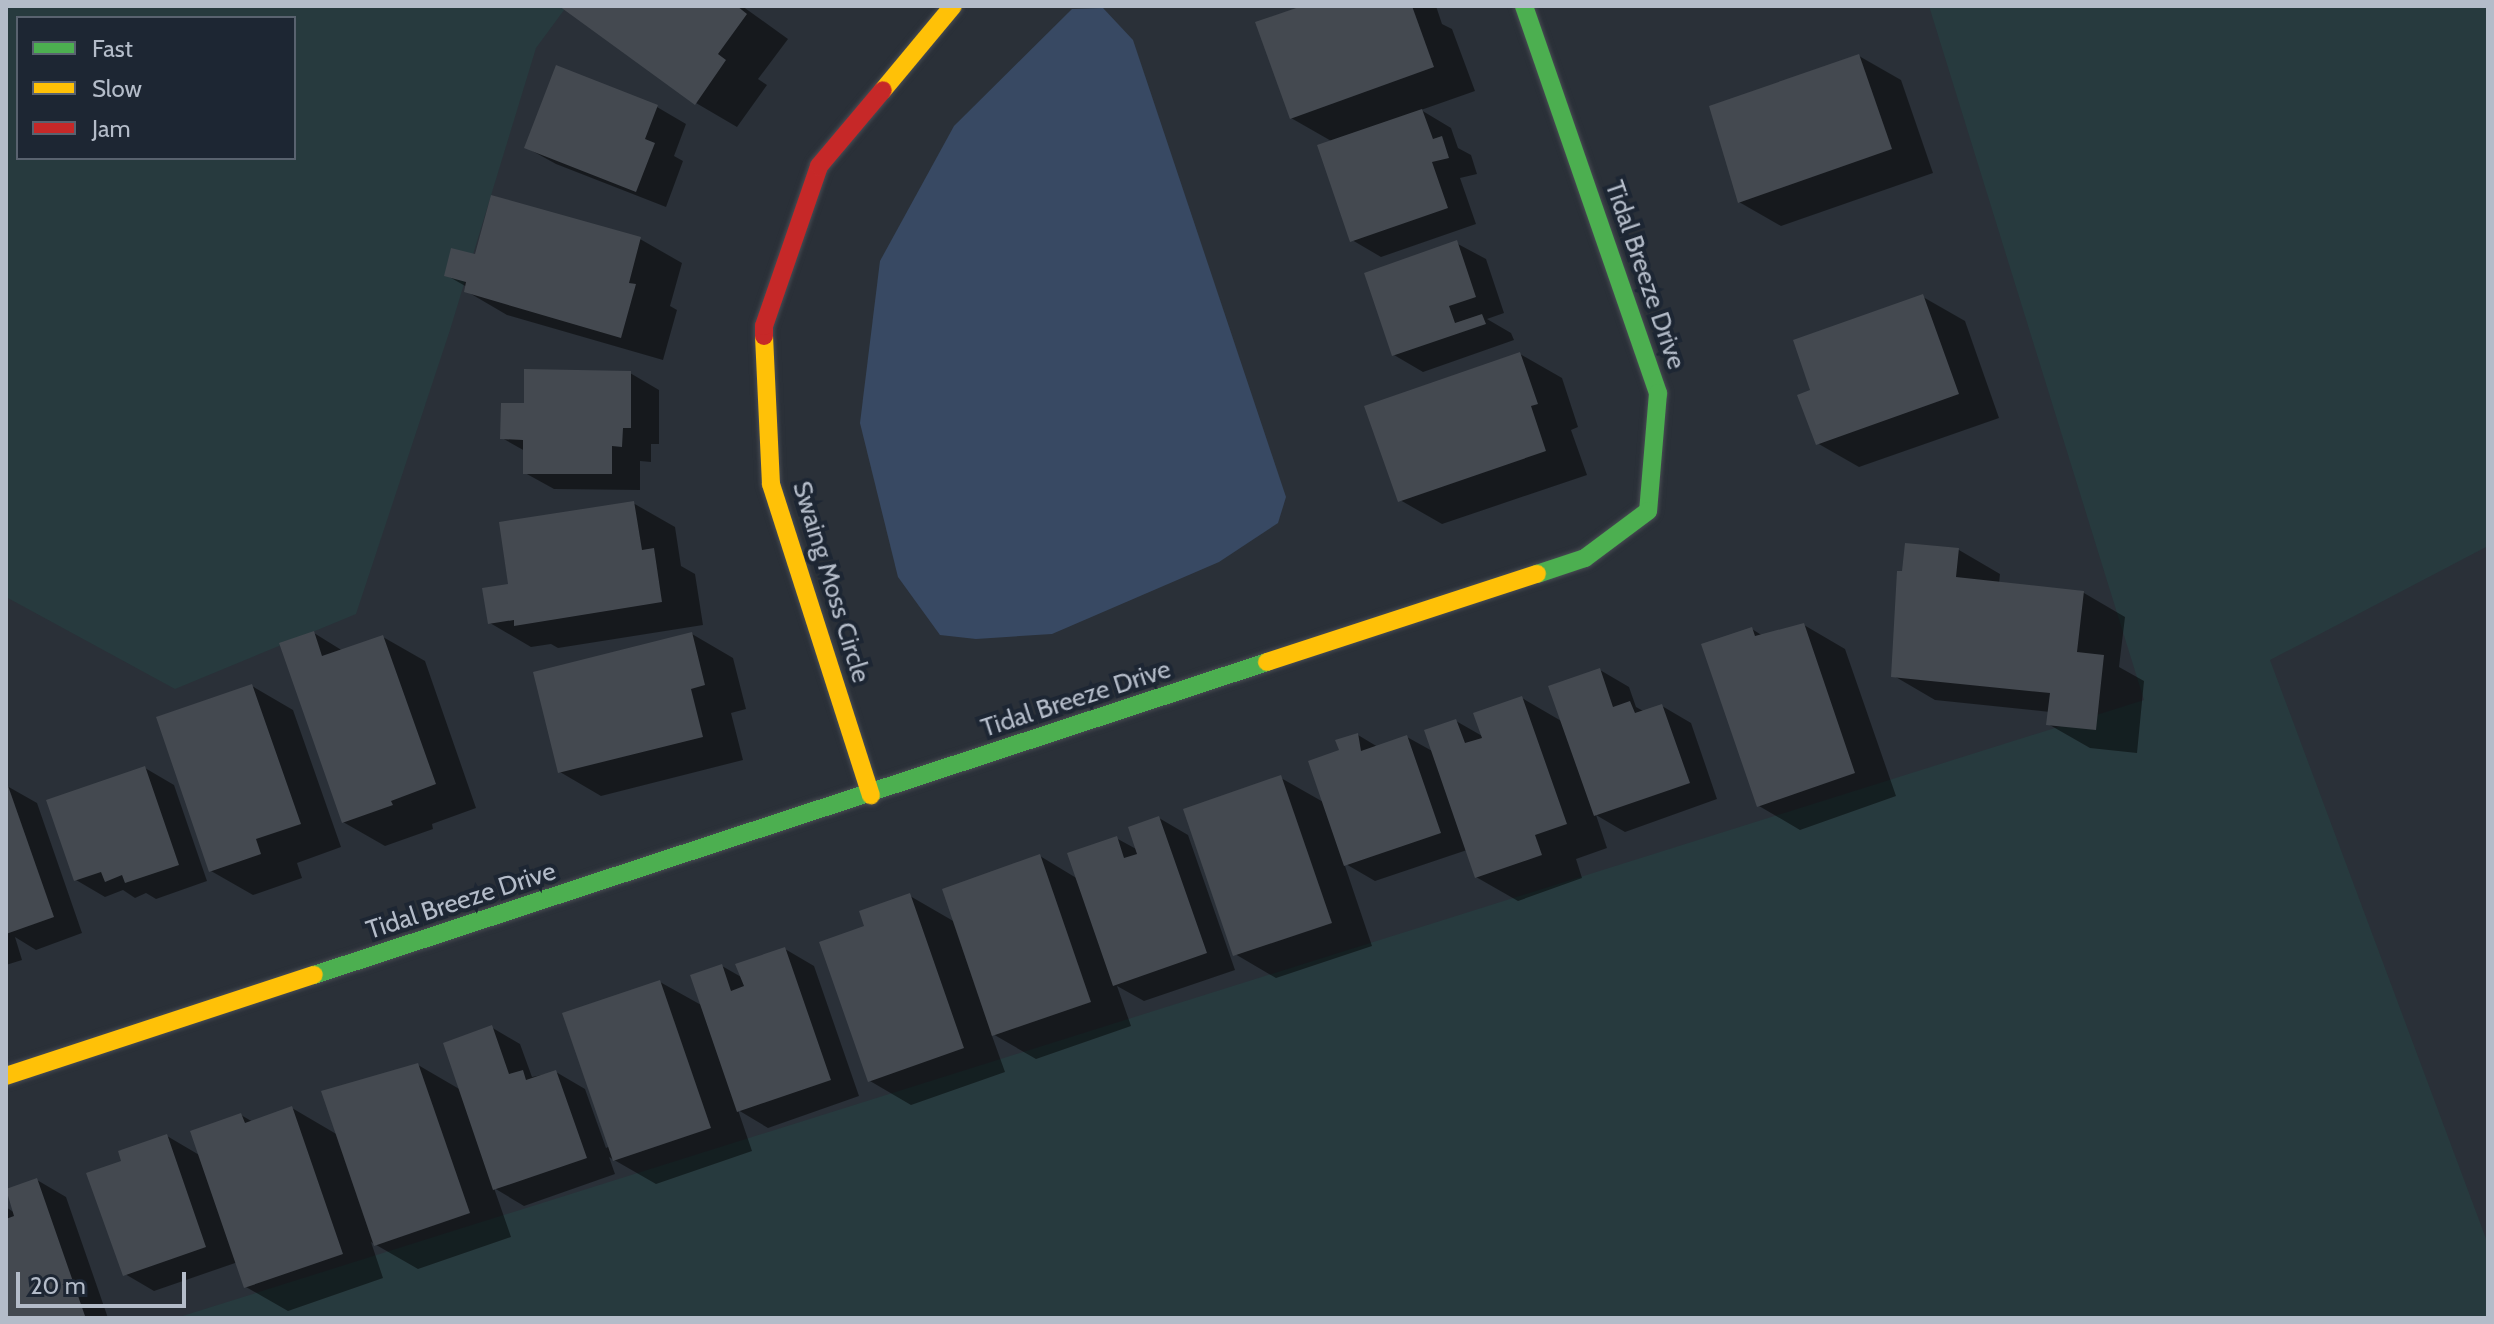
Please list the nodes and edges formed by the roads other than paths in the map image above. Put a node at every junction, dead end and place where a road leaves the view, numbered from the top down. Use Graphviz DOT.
graph roads {
  1 [pos="953,6"];
  2 [pos="1524,6"];
  3 [pos="871,795"];
  4 [pos="6,1076"];
  1 -- 3 [label="street, Swaing Moss Circle"];
  2 -- 3 [label="street, Tidal Breeze Drive"];
  3 -- 4 [label="street, Tidal Breeze Drive"];
}
